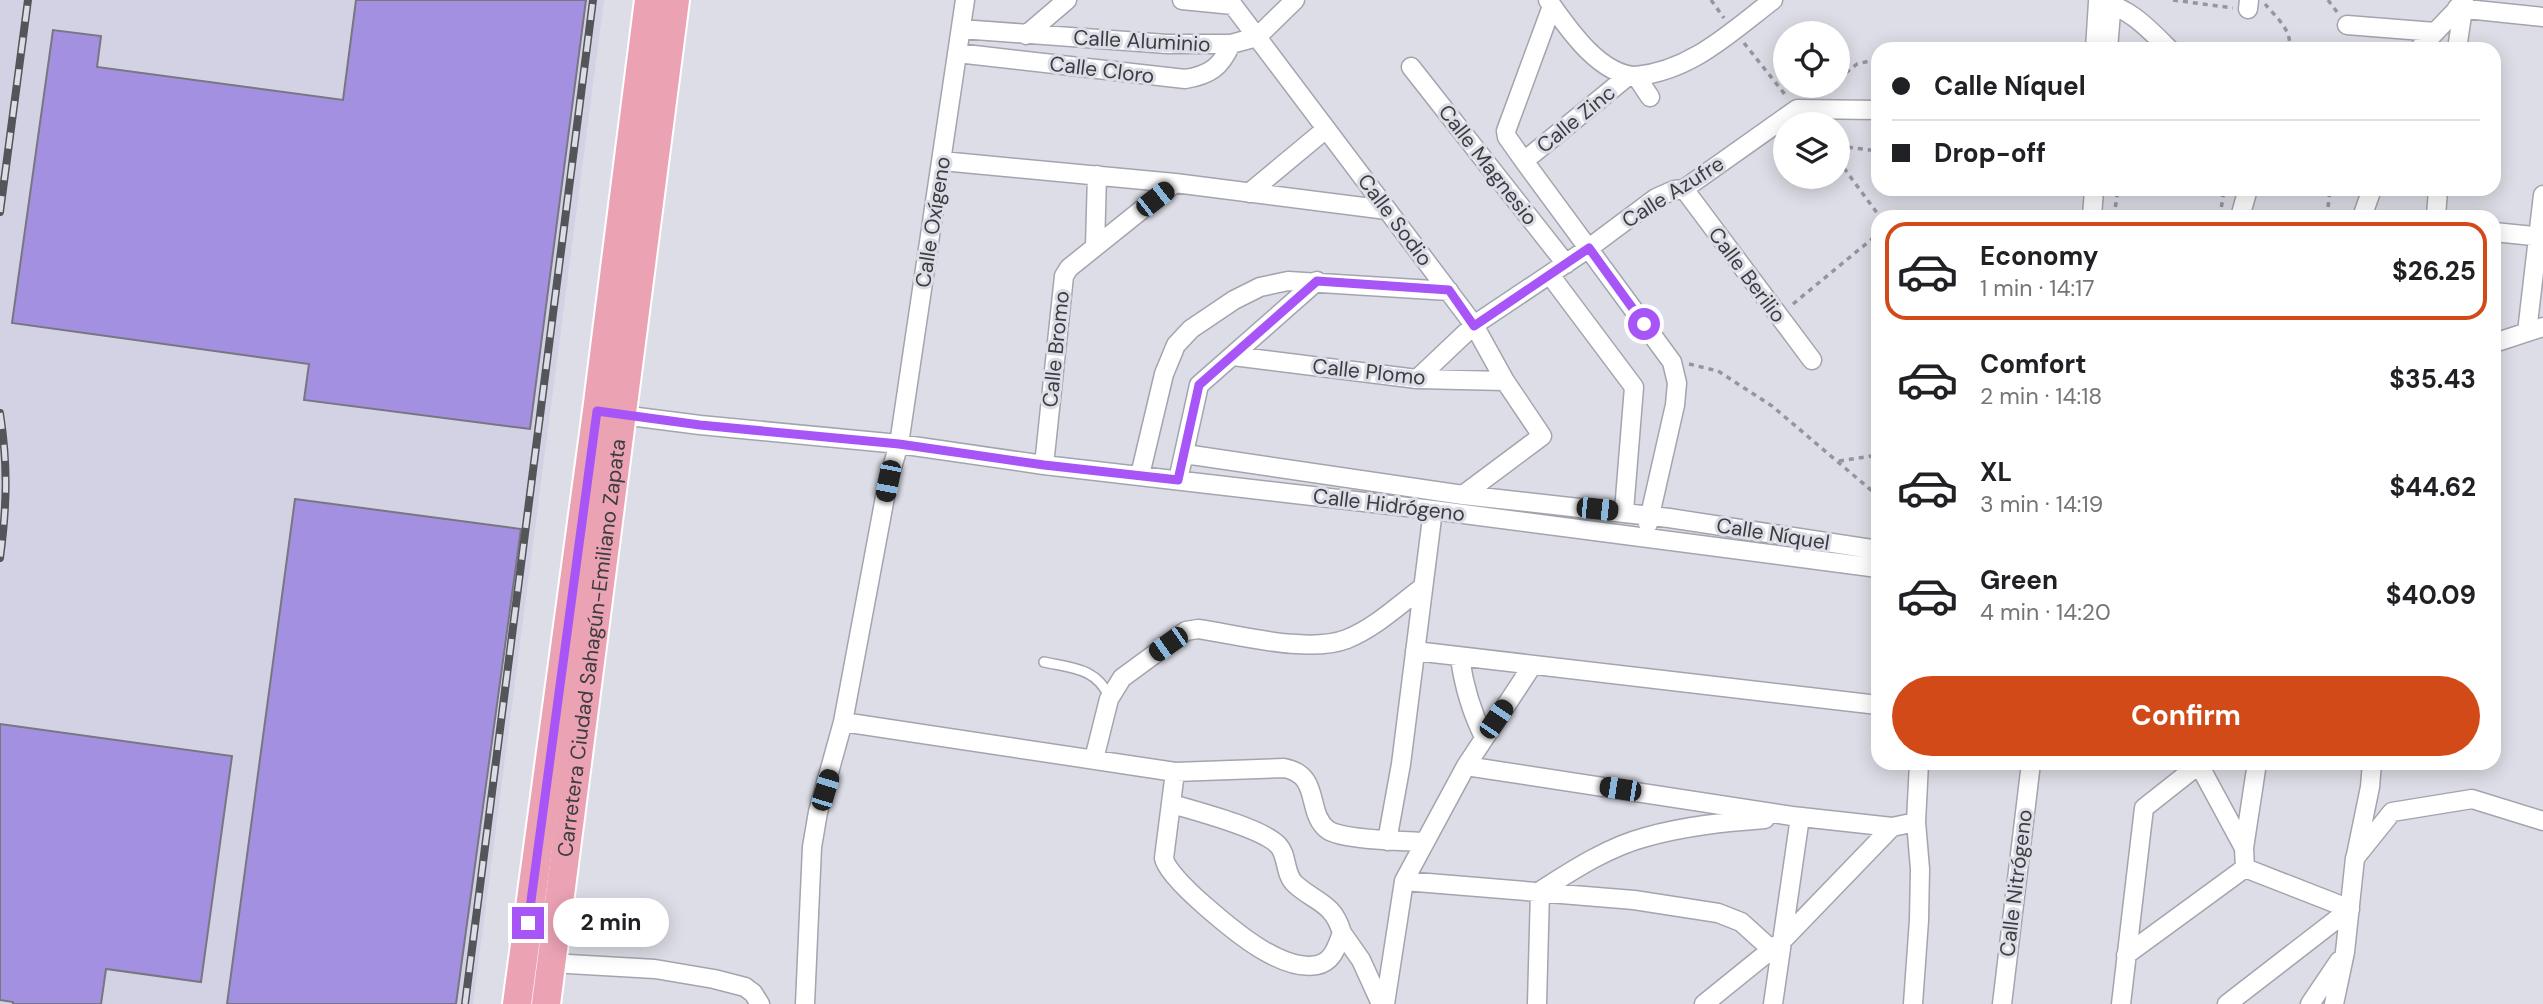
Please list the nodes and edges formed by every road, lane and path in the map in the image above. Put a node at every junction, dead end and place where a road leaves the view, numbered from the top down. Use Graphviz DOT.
graph roads {
  1 [pos="649,0"];
  2 [pos="675,0"];
  3 [pos="964,0"];
  4 [pos="1067,0"];
  5 [pos="1182,0"];
  6 [pos="1295,0"];
  7 [pos="1711,0"];
  8 [pos="1773,0"];
  9 [pos="2173,0"];
  10 [pos="2107,2"];
  11 [pos="1231,3"];
  12 [pos="1550,3"];
  13 [pos="2250,5"];
  14 [pos="2462,5"];
  15 [pos="2543,17"];
  16 [pos="2347,25"];
  17 [pos="961,29"];
  18 [pos="1734,30"];
  19 [pos="2435,32"];
  20 [pos="1026,35"];
  21 [pos="1257,37"];
  22 [pos="2097,42"];
  23 [pos="2108,42"];
  24 [pos="2162,42"];
  25 [pos="2291,42"];
  26 [pos="2426,42"];
  27 [pos="2458,42"];
  28 [pos="1231,44"];
  29 [pos="957,53"];
  30 [pos="1871,61"];
  31 [pos="1411,67"];
  32 [pos="1850,70"];
  33 [pos="1632,76"];
  34 [pos="1650,97"];
  35 [pos="1797,109"];
  36 [pos="1871,110"];
  37 [pos="1326,129"];
  38 [pos="1850,148"];
  39 [pos="1871,150"];
  40 [pos="943,160"];
  41 [pos="1524,161"];
  42 [pos="1097,175"];
  43 [pos="1850,176"];
  44 [pos="1175,183"];
  45 [pos="1684,189"];
  46 [pos="1249,193"];
  47 [pos="2543,195"];
  48 [pos="1387,210"];
  49 [pos="1875,210"];
  50 [pos="2501,233"];
  51 [pos="2540,237"];
  52 [pos="1871,240"];
  53 [pos="1095,247"];
  54 [pos="1589,248"];
  55 [pos="1566,264"];
  56 [pos="1550,275"];
  57 [pos="1317,281"];
  58 [pos="1449,290"];
  59 [pos="1778,316"];
  60 [pos="1474,326"];
  61 [pos="2535,329"];
  62 [pos="2501,341"];
  63 [pos="1233,356"];
  64 [pos="1812,360"];
  65 [pos="1672,362"];
  66 [pos="1416,379"];
  67 [pos="1505,381"];
  68 [pos="610,413"];
  69 [pos="899,444"];
  70 [pos="1185,454"];
  71 [pos="1871,456"];
  72 [pos="1839,461"];
  73 [pos="1044,465"];
  74 [pos="1140,475"];
  75 [pos="1178,480"];
  76 [pos="1871,490"];
  77 [pos="1463,495"];
  78 [pos="1433,510"];
  79 [pos="1623,511"];
  80 [pos="1650,515"];
  81 [pos="1644,537"];
  82 [pos="1871,549"];
  83 [pos="1871,567"];
  84 [pos="1423,587"];
  85 [pos="1415,651"];
  86 [pos="1460,658"];
  87 [pos="1044,662"];
  88 [pos="1532,666"];
  89 [pos="1109,699"];
  90 [pos="1871,704"];
  91 [pos="843,722"];
  92 [pos="1484,737"];
  93 [pos="1094,759"];
  94 [pos="1466,766"];
  95 [pos="1919,770"];
  96 [pos="2034,770"];
  97 [pos="2192,770"];
  98 [pos="2202,770"];
  99 [pos="2257,770"];
  100 [pos="2371,770"];
  101 [pos="1175,772"];
  102 [pos="1172,804"];
  103 [pos="1796,816"];
  104 [pos="1916,821"];
  105 [pos="2543,821"];
  106 [pos="1892,827"];
  107 [pos="1387,841"];
  108 [pos="1424,842"];
  109 [pos="2244,848"];
  110 [pos="2356,858"];
  111 [pos="2245,868"];
  112 [pos="1404,881"];
  113 [pos="1540,891"];
  114 [pos="2350,909"];
  115 [pos="1342,933"];
  116 [pos="1777,946"];
  117 [pos="2345,953"];
  118 [pos="2126,955"];
  119 [pos="551,963"];
  120 [pos="517,1004"];
  121 [pos="546,1004"];
  122 [pos="760,1004"];
  123 [pos="805,1004"];
  124 [pos="1383,1004"];
  125 [pos="1536,1004"];
  126 [pos="1704,1004"];
  127 [pos="1773,1004"];
  128 [pos="1913,1004"];
  129 [pos="2002,1004"];
  130 [pos="2121,1004"];
  131 [pos="2227,1004"];
  132 [pos="2310,1004"];
  133 [pos="2334,1004"];
  1 -- 68 [label="main road, Carretera Ciudad Sahagún-Emiliano Zapata"];
  2 -- 68 [label="main road, Carretera Ciudad Sahagún-Emiliano Zapata"];
  3 -- 17 [label="street, Calle Oxígeno"];
  4 -- 20 [label="street, Calle Aluminio"];
  5 -- 11 [label="street, Calle Aluminio"];
  6 -- 21 [label="street"];
  7 -- 18 [label="path"];
  8 -- 18 [label="street, Calle Zinc"];
  9 -- 13 [label="path"];
  10 -- 22 [label="street"];
  10 -- 23 [label="street"];
  10 -- 24 [label="street"];
  11 -- 21 [label="street, Calle Sodio"];
  12 -- 33 [label="street"];
  12 -- 41 [label="street"];
  13 -- 25 [label="path"];
  14 -- 15 [label="street"];
  14 -- 19 [label="street"];
  14 -- 27 [label="street"];
  16 -- 19 [label="street"];
  17 -- 20 [label="street, Calle Aluminio"];
  17 -- 29 [label="street, Calle Oxígeno"];
  18 -- 33 [label="street, Calle Zinc"];
  18 -- 35 [label="path"];
  19 -- 26 [label="street"];
  20 -- 28 [label="street, Calle Aluminio"];
  21 -- 28 [label="street, Calle Aluminio"];
  21 -- 37 [label="street, Calle Sodio"];
  28 -- 29 [label="street, Calle Cloro"];
  29 -- 40 [label="street, Calle Oxígeno"];
  30 -- 32 [label="path"];
  31 -- 55 [label="street, Calle Magnesio"];
  33 -- 34 [label="street"];
  33 -- 41 [label="street, Calle Zinc"];
  35 -- 36 [label="street"];
  35 -- 45 [label="street, Calle Azufre"];
  37 -- 46 [label="street"];
  37 -- 48 [label="street, Calle Sodio"];
  38 -- 39 [label="path"];
  40 -- 42 [label="street"];
  40 -- 69 [label="street, Calle Oxígeno"];
  41 -- 54 [label="street"];
  42 -- 44 [label="street"];
  42 -- 53 [label="street"];
  43 -- 49 [label="path"];
  44 -- 46 [label="street"];
  44 -- 53 [label="street, Calle Bromo"];
  45 -- 54 [label="street, Calle Azufre"];
  45 -- 59 [label="street, Calle Berilio"];
  46 -- 48 [label="street"];
  47 -- 51 [label="street"];
  48 -- 58 [label="street, Calle Sodio"];
  50 -- 51 [label="street"];
  51 -- 61 [label="street"];
  52 -- 59 [label="path"];
  53 -- 73 [label="street, Calle Bromo"];
  54 -- 55 [label="street, Calle Azufre"];
  54 -- 65 [label="street"];
  55 -- 56 [label="street, Calle Azufre"];
  56 -- 60 [label="street, Calle Azufre"];
  56 -- 79 [label="street"];
  57 -- 58 [label="street"];
  57 -- 63 [label="street"];
  57 -- 74 [label="street"];
  58 -- 60 [label="street, Calle Sodio"];
  59 -- 64 [label="street, Calle Berilio"];
  60 -- 66 [label="street, Calle Azufre"];
  60 -- 67 [label="street, Calle Sodio"];
  61 -- 62 [label="street"];
  63 -- 66 [label="street, Calle Plomo"];
  63 -- 70 [label="street"];
  65 -- 72 [label="path"];
  65 -- 80 [label="street"];
  66 -- 67 [label="street, Calle Plomo"];
  67 -- 77 [label="street, Calle Sodio"];
  68 -- 69 [label="street, Calle Hidrógeno"];
  68 -- 119 [label="main road, Carretera Ciudad Sahagún-Emiliano Zapata"];
  68 -- 120 [label="main road, Carretera Ciudad Sahagún-Emiliano Zapata"];
  69 -- 73 [label="street, Calle Hidrógeno"];
  69 -- 91 [label="street, Calle Oxígeno"];
  70 -- 75 [label="street"];
  70 -- 77 [label="street, Calle Níquel"];
  71 -- 72 [label="path"];
  72 -- 76 [label="path"];
  73 -- 74 [label="street, Calle Hidrógeno"];
  74 -- 75 [label="street, Calle Hidrógeno"];
  75 -- 78 [label="street, Calle Hidrógeno"];
  77 -- 79 [label="street, Calle Níquel"];
  78 -- 81 [label="street, Calle Hidrógeno"];
  78 -- 84 [label="street"];
  79 -- 80 [label="street, Calle Níquel"];
  80 -- 81 [label="street"];
  80 -- 82 [label="street, Calle Níquel"];
  81 -- 83 [label="street, Calle Hidrógeno"];
  84 -- 85 [label="street"];
  84 -- 89 [label="street"];
  85 -- 86 [label="street"];
  85 -- 107 [label="street"];
  86 -- 88 [label="street"];
  86 -- 92 [label="street"];
  87 -- 89 [label="lane"];
  88 -- 90 [label="street"];
  88 -- 92 [label="street"];
  89 -- 93 [label="street"];
  91 -- 93 [label="street"];
  91 -- 123 [label="street, Calle Oxígeno"];
  92 -- 94 [label="street"];
  93 -- 101 [label="street"];
  94 -- 103 [label="street"];
  94 -- 108 [label="street"];
  95 -- 104 [label="street"];
  96 -- 129 [label="street, Calle Nitrógeno"];
  97 -- 118 [label="street"];
  98 -- 109 [label="street"];
  99 -- 109 [label="street"];
  100 -- 110 [label="street"];
  101 -- 102 [label="street"];
  101 -- 107 [label="street"];
  102 -- 115 [label="street"];
  102 -- 115 [label="street"];
  103 -- 106 [label="street"];
  103 -- 113 [label="street"];
  103 -- 116 [label="street"];
  104 -- 106 [label="street"];
  104 -- 128 [label="street"];
  105 -- 110 [label="street"];
  106 -- 116 [label="street"];
  107 -- 108 [label="street"];
  108 -- 112 [label="street"];
  109 -- 111 [label="street"];
  110 -- 114 [label="street"];
  111 -- 114 [label="street"];
  111 -- 118 [label="street"];
  112 -- 113 [label="street"];
  112 -- 124 [label="street"];
  113 -- 116 [label="street"];
  113 -- 125 [label="street"];
  114 -- 117 [label="street"];
  114 -- 131 [label="street"];
  115 -- 124 [label="street"];
  116 -- 126 [label="street"];
  116 -- 127 [label="street"];
  117 -- 132 [label="street"];
  117 -- 133 [label="street"];
  118 -- 130 [label="street"];
  119 -- 121 [label="main road, Carretera Ciudad Sahagún-Emiliano Zapata"];
  119 -- 122 [label="street"];
}
